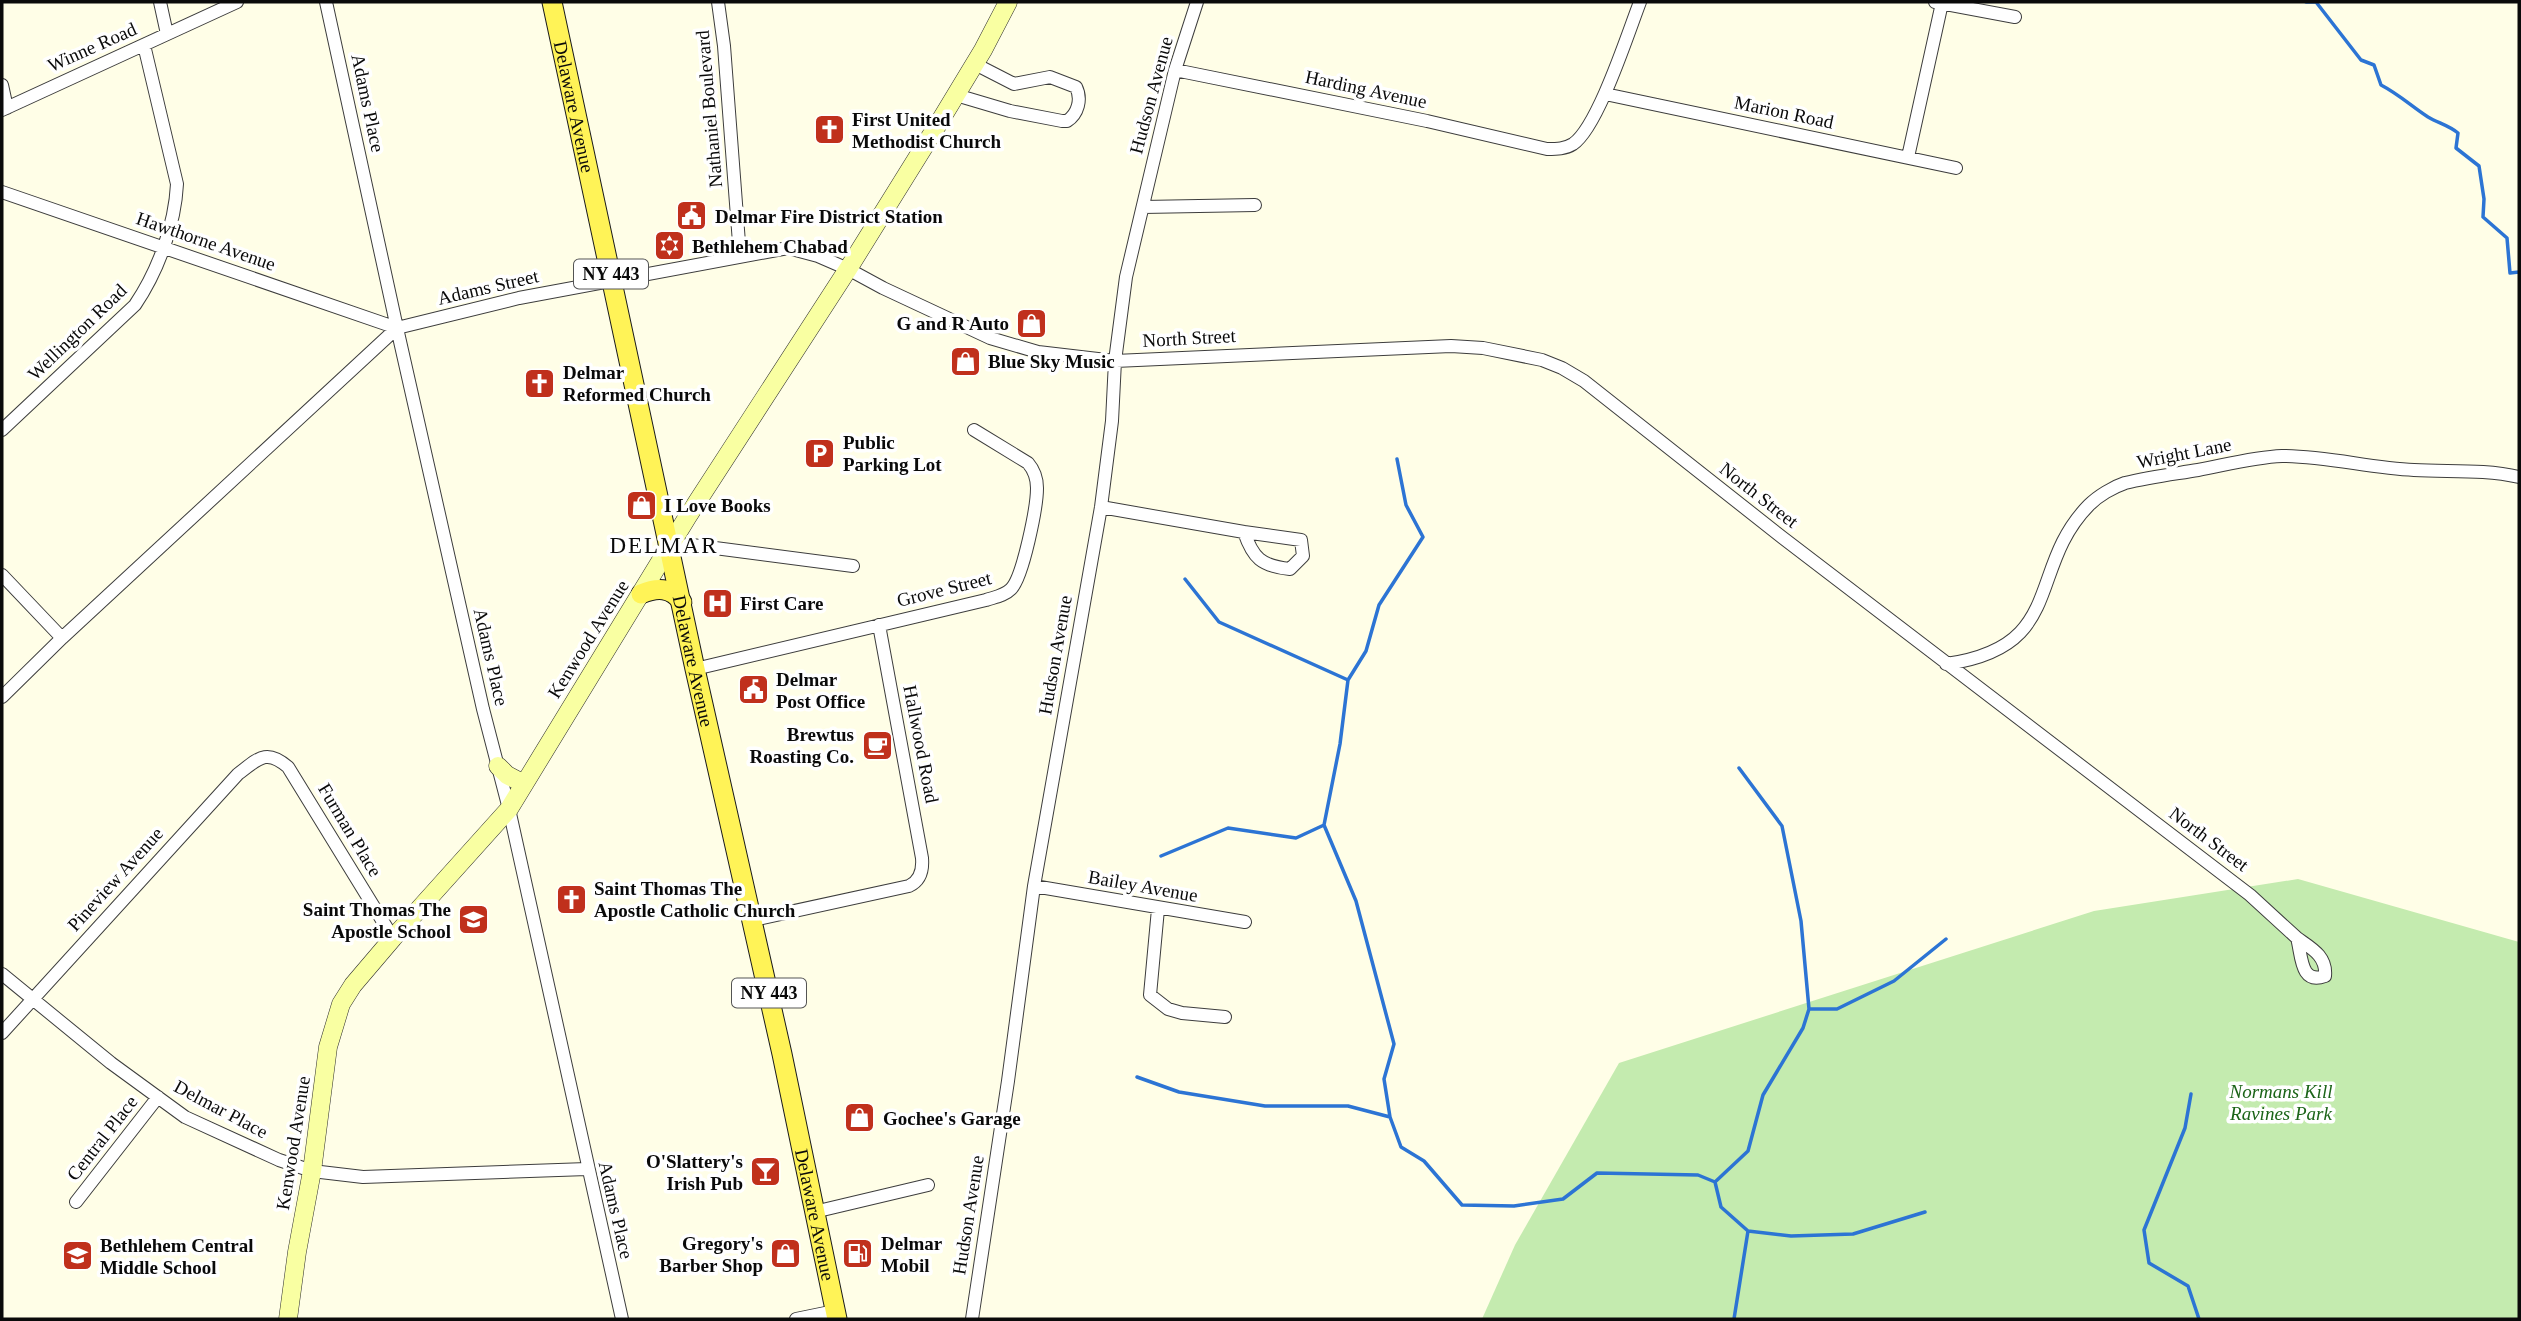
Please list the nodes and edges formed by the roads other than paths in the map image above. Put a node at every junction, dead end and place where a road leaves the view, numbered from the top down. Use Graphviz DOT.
graph roads {
  1 [pos="160,2"];
  2 [pos="237,2"];
  3 [pos="326,2"];
  4 [pos="552,2"];
  5 [pos="718,2"];
  6 [pos="1008,2"];
  7 [pos="1197,2"];
  8 [pos="1640,2"];
  9 [pos="1938,3"];
  10 [pos="2015,17"];
  11 [pos="167,34"];
  12 [pos="144,45"];
  13 [pos="975,64"];
  14 [pos="1175,71"];
  15 [pos="2,85"];
  16 [pos="1605,94"];
  17 [pos="956,95"];
  18 [pos="4,109"];
  19 [pos="1908,157"];
  20 [pos="1956,168"];
  21 [pos="2,192"];
  22 [pos="1255,205"];
  23 [pos="1143,207"];
  24 [pos="164,246"];
  25 [pos="740,256"];
  26 [pos="848,269"];
  27 [pos="613,280"];
  28 [pos="397,328"];
  29 [pos="1108,361"];
  30 [pos="2,430"];
  31 [pos="974,430"];
  32 [pos="2519,477"];
  33 [pos="1101,507"];
  34 [pos="1244,532"];
  35 [pos="669,546"];
  36 [pos="853,566"];
  37 [pos="2,575"];
  38 [pos="641,594"];
  39 [pos="682,602"];
  40 [pos="879,625"];
  41 [pos="62,638"];
  42 [pos="1946,664"];
  43 [pos="695,669"];
  44 [pos="2,697"];
  45 [pos="264,757"];
  46 [pos="498,766"];
  47 [pos="524,784"];
  48 [pos="509,808"];
  49 [pos="1034,886"];
  50 [pos="1158,909"];
  51 [pos="753,920"];
  52 [pos="1245,922"];
  53 [pos="393,938"];
  54 [pos="2297,938"];
  55 [pos="2,974"];
  56 [pos="33,998"];
  57 [pos="1225,1017"];
  58 [pos="2,1033"];
  59 [pos="158,1097"];
  60 [pos="587,1169"];
  61 [pos="312,1171"];
  62 [pos="928,1185"];
  63 [pos="76,1202"];
  64 [pos="814,1212"];
  65 [pos="836,1315"];
  66 [pos="288,1319"];
  67 [pos="622,1319"];
  68 [pos="796,1319"];
  69 [pos="972,1319"];
  1 -- 11 [label="street"];
  2 -- 11 [label="street, Winne Road"];
  3 -- 28 [label="street, Adams Place"];
  4 -- 27 [label="main road, Delaware Avenue / NY 443"];
  5 -- 25 [label="street, Nathaniel Boulevard"];
  6 -- 13 [label="street, Kenwood Avenue"];
  7 -- 14 [label="street, Hudson Avenue"];
  8 -- 16 [label="street"];
  9 -- 10 [label="street"];
  9 -- 19 [label="street"];
  11 -- 12 [label="street, Winne Road"];
  12 -- 18 [label="street, Winne Road"];
  12 -- 24 [label="street, Wellington Road"];
  13 -- 17 [label="street, Kenwood Avenue"];
  13 -- 17 [label="street"];
  14 -- 16 [label="street, Harding Avenue"];
  14 -- 23 [label="street, Hudson Avenue"];
  15 -- 18 [label="street"];
  16 -- 19 [label="street, Marion Road"];
  17 -- 26 [label="street, Kenwood Avenue"];
  19 -- 20 [label="street, Marion Road"];
  21 -- 24 [label="street, Hawthorne Avenue"];
  22 -- 23 [label="street"];
  23 -- 29 [label="street, Hudson Avenue"];
  24 -- 28 [label="street, Hawthorne Avenue"];
  24 -- 30 [label="street, Wellington Road"];
  25 -- 26 [label="street, Adams Street"];
  25 -- 27 [label="street, Adams Street"];
  26 -- 29 [label="street, Adams Street"];
  26 -- 35 [label="street, Kenwood Avenue"];
  27 -- 28 [label="street, Adams Street"];
  27 -- 35 [label="main road, Delaware Avenue / NY 443"];
  28 -- 41 [label="street, Adams Street"];
  28 -- 46 [label="street, Adams Place"];
  29 -- 33 [label="street, Hudson Avenue"];
  29 -- 42 [label="street, North Street"];
  31 -- 40 [label="street, Grove Street"];
  32 -- 42 [label="street, Wright Lane"];
  33 -- 34 [label="street"];
  33 -- 49 [label="street, Hudson Avenue"];
  34 -- 34 [label="street"];
  35 -- 36 [label="street"];
  35 -- 38 [label="street, Kenwood Avenue"];
  35 -- 39 [label="main road, Delaware Avenue / NY 443"];
  37 -- 41 [label="street"];
  38 -- 39 [label="main road"];
  38 -- 47 [label="street, Kenwood Avenue"];
  39 -- 43 [label="main road, Delaware Avenue / NY 443"];
  40 -- 43 [label="street, Grove Street"];
  40 -- 51 [label="street, Hallwood Road"];
  41 -- 44 [label="street, Adams Street"];
  42 -- 54 [label="street, North Street"];
  43 -- 51 [label="main road, Delaware Avenue / NY 443"];
  45 -- 53 [label="street, Furman Place"];
  45 -- 56 [label="street, Pineview Avenue"];
  46 -- 47 [label="street"];
  46 -- 48 [label="street, Adams Place"];
  47 -- 48 [label="street, Kenwood Avenue"];
  48 -- 53 [label="street, Kenwood Avenue"];
  48 -- 60 [label="street, Adams Place"];
  49 -- 50 [label="street, Bailey Avenue"];
  49 -- 69 [label="street, Hudson Avenue"];
  50 -- 52 [label="street, Bailey Avenue"];
  50 -- 57 [label="street"];
  51 -- 64 [label="main road, Delaware Avenue / NY 443"];
  53 -- 61 [label="street, Kenwood Avenue"];
  55 -- 56 [label="street, Delmar Place"];
  56 -- 58 [label="street, Pineview Avenue"];
  56 -- 59 [label="street, Delmar Place"];
  59 -- 61 [label="street, Delmar Place"];
  59 -- 63 [label="street, Central Place"];
  60 -- 61 [label="street, Delmar Place"];
  60 -- 67 [label="street, Adams Place"];
  61 -- 66 [label="street, Kenwood Avenue"];
  62 -- 64 [label="street"];
  64 -- 65 [label="main road, Delaware Avenue / NY 443"];
  65 -- 68 [label="street"];
}
